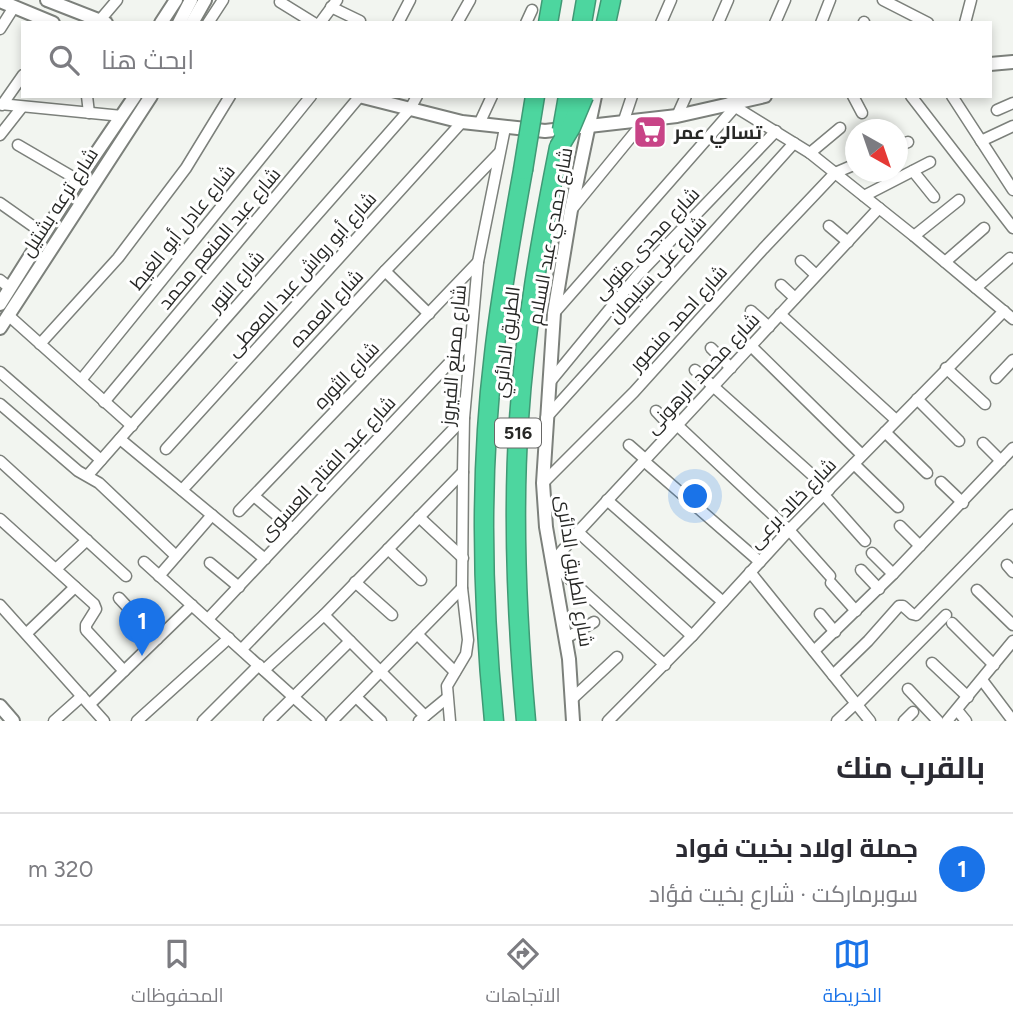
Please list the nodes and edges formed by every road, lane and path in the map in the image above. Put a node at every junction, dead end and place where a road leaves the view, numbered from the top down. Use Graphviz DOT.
graph roads {
  1 [pos="48,0"];
  2 [pos="117,0"];
  3 [pos="176,0"];
  4 [pos="191,0"];
  5 [pos="205,0"];
  6 [pos="223,0"];
  7 [pos="410,0"];
  8 [pos="470,0"];
  9 [pos="552,0"];
  10 [pos="586,0"];
  11 [pos="611,0"];
  12 [pos="618,0"];
  13 [pos="671,0"];
  14 [pos="728,0"];
  15 [pos="785,0"];
  16 [pos="830,0"];
  17 [pos="883,0"];
  18 [pos="971,0"];
  19 [pos="0,1"];
  20 [pos="279,2"];
  21 [pos="334,4"];
  22 [pos="14,7"];
  23 [pos="532,9"];
  24 [pos="47,21"];
  25 [pos="100,21"];
  26 [pos="104,21"];
  27 [pos="162,21"];
  28 [pos="180,21"];
  29 [pos="193,21"];
  30 [pos="209,21"];
  31 [pos="311,21"];
  32 [pos="321,21"];
  33 [pos="360,21"];
  34 [pos="398,21"];
  35 [pos="458,21"];
  36 [pos="527,21"];
  37 [pos="548,21"];
  38 [pos="582,21"];
  39 [pos="606,21"];
  40 [pos="613,21"];
  41 [pos="662,21"];
  42 [pos="719,21"];
  43 [pos="776,21"];
  44 [pos="822,21"];
  45 [pos="924,21"];
  46 [pos="966,21"];
  47 [pos="0,29"];
  48 [pos="1013,62"];
  49 [pos="992,64"];
  50 [pos="21,78"];
  51 [pos="88,98"];
  52 [pos="134,98"];
  53 [pos="150,98"];
  54 [pos="229,98"];
  55 [pos="309,98"];
  56 [pos="357,98"];
  57 [pos="367,98"];
  58 [pos="416,98"];
  59 [pos="491,98"];
  60 [pos="535,98"];
  61 [pos="568,98"];
  62 [pos="583,98"];
  63 [pos="595,98"];
  64 [pos="631,98"];
  65 [pos="685,98"];
  66 [pos="756,98"];
  67 [pos="854,98"];
  68 [pos="913,98"];
  69 [pos="953,98"];
  70 [pos="1013,103"];
  71 [pos="1,105"];
  72 [pos="732,105"];
  73 [pos="22,107"];
  74 [pos="410,109"];
  75 [pos="998,110"];
  76 [pos="89,113"];
  77 [pos="862,113"];
  78 [pos="122,116"];
  79 [pos="677,116"];
  80 [pos="645,121"];
  81 [pos="462,122"];
  82 [pos="623,123"];
  83 [pos="479,124"];
  84 [pos="1013,126"];
  85 [pos="589,127"];
  86 [pos="505,128"];
  87 [pos="840,128"];
  88 [pos="776,131"];
  89 [pos="0,135"];
  90 [pos="981,141"];
  91 [pos="794,143"];
  92 [pos="18,145"];
  93 [pos="559,147"];
  94 [pos="499,153"];
  95 [pos="810,153"];
  96 [pos="930,162"];
  97 [pos="845,169"];
  98 [pos="913,171"];
  99 [pos="835,173"];
  100 [pos="1008,173"];
  101 [pos="78,180"];
  102 [pos="1013,190"];
  103 [pos="864,196"];
  104 [pos="934,197"];
  105 [pos="959,200"];
  106 [pos="0,203"];
  107 [pos="879,208"];
  108 [pos="571,210"];
  109 [pos="829,226"];
  110 [pos="984,228"];
  111 [pos="1013,228"];
  112 [pos="44,234"];
  113 [pos="914,236"];
  114 [pos="848,242"];
  115 [pos="1010,258"];
  116 [pos="801,261"];
  117 [pos="478,262"];
  118 [pos="945,262"];
  119 [pos="385,271"];
  120 [pos="816,275"];
  121 [pos="5,284"];
  122 [pos="781,285"];
  123 [pos="976,288"];
  124 [pos="795,298"];
  125 [pos="1013,302"];
  126 [pos="4,310"];
  127 [pos="751,311"];
  128 [pos="1003,311"];
  129 [pos="554,313"];
  130 [pos="429,314"];
  131 [pos="780,314"];
  132 [pos="1013,319"];
  133 [pos="769,327"];
  134 [pos="0,328"];
  135 [pos="471,341"];
  136 [pos="40,344"];
  137 [pos="751,346"];
  138 [pos="711,348"];
  139 [pos="1013,360"];
  140 [pos="730,368"];
  141 [pos="946,369"];
  142 [pos="695,370"];
  143 [pos="0,372"];
  144 [pos="996,378"];
  145 [pos="80,380"];
  146 [pos="548,384"];
  147 [pos="713,387"];
  148 [pos="917,399"];
  149 [pos="104,402"];
  150 [pos="0,404"];
  151 [pos="985,404"];
  152 [pos="656,411"];
  153 [pos="464,418"];
  154 [pos="545,418"];
  155 [pos="896,420"];
  156 [pos="132,426"];
  157 [pos="675,427"];
  158 [pos="885,432"];
  159 [pos="120,439"];
  160 [pos="959,441"];
  161 [pos="982,443"];
  162 [pos="629,444"];
  163 [pos="1013,448"];
  164 [pos="166,449"];
  165 [pos="862,455"];
  166 [pos="102,460"];
  167 [pos="645,460"];
  168 [pos="0,461"];
  169 [pos="1001,461"];
  170 [pos="854,464"];
  171 [pos="463,472"];
  172 [pos="927,473"];
  173 [pos="88,475"];
  174 [pos="941,482"];
  175 [pos="543,483"];
  176 [pos="182,490"];
  177 [pos="826,493"];
  178 [pos="254,496"];
  179 [pos="607,500"];
  180 [pos="962,503"];
  181 [pos="898,507"];
  182 [pos="239,512"];
  183 [pos="212,515"];
  184 [pos="1013,516"];
  185 [pos="419,517"];
  186 [pos="0,519"];
  187 [pos="900,526"];
  188 [pos="293,529"];
  189 [pos="789,530"];
  190 [pos="578,532"];
  191 [pos="87,540"];
  192 [pos="865,541"];
  193 [pos="920,546"];
  194 [pos="388,549"];
  195 [pos="872,553"];
  196 [pos="176,556"];
  197 [pos="463,558"];
  198 [pos="265,559"];
  199 [pos="144,562"];
  200 [pos="760,562"];
  201 [pos="210,563"];
  202 [pos="552,563"];
  203 [pos="56,569"];
  204 [pos="861,570"];
  205 [pos="750,572"];
  206 [pos="893,574"];
  207 [pos="126,576"];
  208 [pos="159,576"];
  209 [pos="421,580"];
  210 [pos="355,582"];
  211 [pos="75,587"];
  212 [pos="239,587"];
  213 [pos="463,588"];
  214 [pos="878,589"];
  215 [pos="976,590"];
  216 [pos="119,598"];
  217 [pos="723,602"];
  218 [pos="0,605"];
  219 [pos="192,605"];
  220 [pos="856,611"];
  221 [pos="820,614"];
  222 [pos="324,615"];
  223 [pos="392,615"];
  224 [pos="208,619"];
  225 [pos="594,622"];
  226 [pos="1013,625"];
  227 [pos="835,632"];
  228 [pos="27,633"];
  229 [pos="417,634"];
  230 [pos="692,636"];
  231 [pos="229,638"];
  232 [pos="566,638"];
  233 [pos="157,639"];
  234 [pos="350,641"];
  235 [pos="1013,641"];
  236 [pos="242,649"];
  237 [pos="1006,650"];
  238 [pos="814,651"];
  239 [pos="617,657"];
  240 [pos="1013,660"];
  241 [pos="932,663"];
  242 [pos="665,665"];
  243 [pos="994,665"];
  244 [pos="262,667"];
  245 [pos="124,671"];
  246 [pos="381,671"];
  247 [pos="455,672"];
  248 [pos="833,675"];
  249 [pos="982,680"];
  250 [pos="908,689"];
  251 [pos="293,697"];
  252 [pos="356,697"];
  253 [pos="968,697"];
  254 [pos="447,698"];
  255 [pos="572,699"];
  256 [pos="86,700"];
  257 [pos="856,704"];
  258 [pos="0,706"];
  259 [pos="957,710"];
  260 [pos="912,712"];
  261 [pos="422,718"];
  262 [pos="13,721"];
  263 [pos="54,721"];
  264 [pos="104,721"];
  265 [pos="137,721"];
  266 [pos="203,721"];
  267 [pos="269,721"];
  268 [pos="320,721"];
  269 [pos="332,721"];
  270 [pos="381,721"];
  271 [pos="450,721"];
  272 [pos="494,721"];
  273 [pos="526,721"];
  274 [pos="573,721"];
  275 [pos="608,721"];
  276 [pos="837,721"];
  277 [pos="870,721"];
  278 [pos="904,721"];
  279 [pos="938,721"];
  280 [pos="947,721"];
  281 [pos="966,721"];
  282 [pos="1013,721"];
  1 -- 25 [label="street"];
  2 -- 26 [label="street"];
  3 -- 27 [label="street"];
  4 -- 28 [label="street"];
  5 -- 29 [label="street"];
  6 -- 30 [label="street"];
  7 -- 34 [label="street"];
  8 -- 35 [label="street"];
  9 -- 37 [label="highway"];
  10 -- 38 [label="highway"];
  11 -- 39 [label="highway"];
  12 -- 40 [label="street"];
  13 -- 41 [label="street"];
  14 -- 42 [label="street"];
  15 -- 43 [label="street"];
  16 -- 44 [label="street"];
  17 -- 45 [label="street"];
  18 -- 46 [label="street"];
  19 -- 22 [label="street"];
  20 -- 31 [label="street"];
  21 -- 32 [label="street"];
  21 -- 33 [label="street"];
  22 -- 24 [label="street"];
  22 -- 47 [label="street"];
  23 -- 36 [label="street"];
  48 -- 49 [label="street"];
  50 -- 71 [label="street"];
  51 -- 76 [label="street"];
  52 -- 78 [label="street, شارع ترعه بشتيل"];
  53 -- 126 [label="street, شارع ترعه بشتيل"];
  54 -- 136 [label="street"];
  55 -- 145 [label="street, شارع عادل أبو الغيط"];
  56 -- 149 [label="street, شارع عبد المنعم محمد"];
  57 -- 74 [label="street"];
  58 -- 74 [label="street, شارع النور"];
  59 -- 83 [label="street"];
  60 -- 272 [label="highway, الطريق الدائري / 516, bridge"];
  61 -- 93 [label="highway, الطريق الدائري / 516, bridge"];
  62 -- 93 [label="highway, bridge"];
  63 -- 85 [label="street, شارع حمدي عبد السلام"];
  64 -- 82 [label="street"];
  65 -- 79 [label="street"];
  66 -- 72 [label="street"];
  67 -- 77 [label="street"];
  68 -- 111 [label="street"];
  69 -- 90 [label="street"];
  70 -- 75 [label="street"];
  71 -- 73 [label="street"];
  72 -- 79 [label="street"];
  72 -- 88 [label="street"];
  72 -- 129 [label="street"];
  73 -- 76 [label="street"];
  73 -- 89 [label="street"];
  74 -- 81 [label="street"];
  74 -- 156 [label="street, شارع النور"];
  76 -- 78 [label="street"];
  78 -- 101 [label="street, شارع ترعه بشتيل"];
  79 -- 80 [label="street"];
  80 -- 82 [label="street"];
  80 -- 108 [label="street"];
  81 -- 83 [label="street"];
  81 -- 164 [label="street, شارع أبو رواش عبد المعطى"];
  82 -- 85 [label="street"];
  83 -- 86 [label="street"];
  84 -- 90 [label="street"];
  85 -- 86 [label="street"];
  85 -- 108 [label="street, شارع حمدي عبد السلام"];
  86 -- 94 [label="street, شارع مصنع الفيروز"];
  87 -- 95 [label="street"];
  88 -- 91 [label="street"];
  88 -- 146 [label="street, شارع مجدى متولى"];
  90 -- 100 [label="street"];
  91 -- 95 [label="street"];
  91 -- 154 [label="street, شارع على سليمان"];
  92 -- 101 [label="street"];
  93 -- 273 [label="highway, الطريق الدائري / 516"];
  94 -- 117 [label="street, شارع مصنع الفيروز"];
  94 -- 119 [label="street, شارع العمده"];
  95 -- 99 [label="street"];
  96 -- 98 [label="street"];
  97 -- 99 [label="street"];
  98 -- 103 [label="street"];
  98 -- 104 [label="street"];
  99 -- 103 [label="street"];
  99 -- 175 [label="street, شارع احمد منصور"];
  100 -- 102 [label="street"];
  101 -- 112 [label="street, شارع ترعه بشتيل"];
  103 -- 107 [label="street"];
  105 -- 113 [label="street"];
  106 -- 112 [label="street"];
  107 -- 113 [label="street"];
  107 -- 114 [label="street, شارع محمد الرهونى"];
  108 -- 129 [label="street, شارع حمدي عبد السلام"];
  109 -- 114 [label="street"];
  110 -- 118 [label="street"];
  112 -- 121 [label="street, شارع ترعه بشتيل"];
  113 -- 118 [label="street"];
  114 -- 120 [label="street, شارع محمد الرهونى"];
  115 -- 123 [label="street"];
  116 -- 120 [label="street"];
  117 -- 130 [label="street, شارع الثوره"];
  117 -- 135 [label="street, شارع مصنع الفيروز"];
  118 -- 123 [label="street"];
  119 -- 130 [label="street"];
  119 -- 176 [label="street, شارع العمده"];
  120 -- 124 [label="street, شارع محمد الرهونى"];
  121 -- 126 [label="street, شارع ترعه بشتيل"];
  122 -- 124 [label="street"];
  123 -- 128 [label="street"];
  124 -- 131 [label="street, شارع محمد الرهونى"];
  125 -- 128 [label="street, شارع خالد برعى"];
  126 -- 134 [label="street, شارع ترعه بشتيل"];
  126 -- 136 [label="street"];
  127 -- 133 [label="street"];
  128 -- 132 [label="street"];
  128 -- 141 [label="street, شارع خالد برعى"];
  129 -- 146 [label="street, شارع حمدي عبد السلام"];
  130 -- 178 [label="street, شارع الثوره"];
  131 -- 133 [label="street, شارع محمد الرهونى"];
  131 -- 155 [label="street"];
  133 -- 137 [label="street, شارع محمد الرهونى"];
  135 -- 153 [label="street, شارع مصنع الفيروز"];
  135 -- 188 [label="street, شارع عبد الفتاح العسوى"];
  136 -- 145 [label="street"];
  137 -- 140 [label="street, شارع محمد الرهونى"];
  137 -- 165 [label="street"];
  138 -- 140 [label="street"];
  139 -- 144 [label="street"];
  140 -- 147 [label="street, شارع محمد الرهونى"];
  141 -- 148 [label="street, شارع خالد برعى"];
  141 -- 151 [label="street"];
  142 -- 147 [label="street"];
  143 -- 166 [label="street"];
  145 -- 149 [label="street"];
  146 -- 154 [label="street, شارع الطريق الدائرى"];
  147 -- 157 [label="street, شارع محمد الرهونى"];
  147 -- 177 [label="street"];
  148 -- 155 [label="street, شارع خالد برعى"];
  148 -- 160 [label="street"];
  149 -- 156 [label="street"];
  150 -- 173 [label="street"];
  152 -- 157 [label="street"];
  153 -- 171 [label="street, شارع مصنع الفيروز"];
  153 -- 236 [label="street"];
  154 -- 175 [label="street, شارع الطريق الدائرى"];
  155 -- 158 [label="street, شارع خالد برعى"];
  156 -- 159 [label="street, شارع النور"];
  157 -- 167 [label="street, شارع محمد الرهونى"];
  157 -- 189 [label="street"];
  158 -- 165 [label="street, شارع خالد برعى"];
  158 -- 172 [label="street"];
  159 -- 166 [label="street, شارع النور"];
  159 -- 176 [label="street"];
  161 -- 169 [label="street"];
  162 -- 167 [label="street"];
  163 -- 169 [label="street"];
  165 -- 170 [label="street, شارع خالد برعى"];
  166 -- 173 [label="street, شارع النور"];
  167 -- 179 [label="street, شارع محمد الرهونى"];
  167 -- 200 [label="street"];
  168 -- 191 [label="street"];
  169 -- 180 [label="street"];
  170 -- 177 [label="street, شارع خالد برعى"];
  170 -- 181 [label="street"];
  171 -- 185 [label="street"];
  171 -- 197 [label="street, شارع مصنع الفيروز"];
  173 -- 196 [label="street"];
  174 -- 180 [label="street"];
  175 -- 202 [label="street, شارع الطريق الدائرى"];
  176 -- 183 [label="street"];
  177 -- 189 [label="street, شارع خالد برعى"];
  177 -- 192 [label="street"];
  178 -- 182 [label="street, شارع الثوره"];
  178 -- 188 [label="street"];
  179 -- 190 [label="street, شارع محمد الرهونى"];
  179 -- 217 [label="street"];
  180 -- 193 [label="street"];
  183 -- 196 [label="street"];
  183 -- 198 [label="street"];
  184 -- 248 [label="street"];
  185 -- 194 [label="street"];
  185 -- 197 [label="street"];
  186 -- 203 [label="street"];
  187 -- 193 [label="street"];
  188 -- 198 [label="street, شارع عبد الفتاح العسوى"];
  189 -- 200 [label="street, شارع خالد برعى"];
  189 -- 220 [label="street"];
  190 -- 202 [label="street, شارع محمد الرهونى"];
  190 -- 230 [label="street"];
  191 -- 203 [label="street"];
  191 -- 207 [label="street"];
  193 -- 206 [label="street"];
  194 -- 209 [label="street"];
  194 -- 210 [label="street"];
  195 -- 206 [label="street"];
  196 -- 208 [label="street"];
  197 -- 213 [label="street, شارع مصنع الفيروز"];
  198 -- 212 [label="street, شارع عبد الفتاح العسوى"];
  199 -- 208 [label="street"];
  200 -- 205 [label="street, شارع خالد برعى"];
  201 -- 212 [label="street"];
  202 -- 232 [label="street, شارع الطريق الدائرى"];
  202 -- 242 [label="street"];
  203 -- 211 [label="street"];
  204 -- 214 [label="street"];
  205 -- 217 [label="street, شارع خالد برعى"];
  205 -- 238 [label="street"];
  206 -- 214 [label="street"];
  208 -- 219 [label="street"];
  210 -- 222 [label="street"];
  210 -- 223 [label="street"];
  211 -- 228 [label="street"];
  211 -- 245 [label="street"];
  212 -- 224 [label="street, شارع عبد الفتاح العسوى"];
  213 -- 229 [label="street"];
  213 -- 247 [label="street"];
  214 -- 220 [label="street"];
  215 -- 226 [label="street"];
  216 -- 233 [label="street"];
  217 -- 230 [label="street, شارع خالد برعى"];
  218 -- 228 [label="street"];
  219 -- 224 [label="street"];
  219 -- 233 [label="street"];
  220 -- 227 [label="street"];
  221 -- 227 [label="street"];
  222 -- 234 [label="street"];
  222 -- 244 [label="street"];
  224 -- 231 [label="street"];
  225 -- 232 [label="street"];
  227 -- 238 [label="street"];
  228 -- 256 [label="street"];
  229 -- 246 [label="street"];
  229 -- 247 [label="street"];
  230 -- 242 [label="street, شارع خالد برعى"];
  231 -- 236 [label="street"];
  231 -- 265 [label="street"];
  232 -- 255 [label="street, شارع الطريق الدائرى"];
  233 -- 245 [label="street"];
  234 -- 246 [label="street"];
  234 -- 251 [label="street"];
  235 -- 237 [label="street"];
  236 -- 244 [label="street"];
  237 -- 240 [label="street"];
  237 -- 243 [label="street"];
  238 -- 248 [label="street"];
  239 -- 255 [label="street"];
  241 -- 253 [label="street"];
  242 -- 275 [label="street, شارع خالد برعى"];
  243 -- 249 [label="street"];
  243 -- 257 [label="street"];
  244 -- 251 [label="street"];
  244 -- 266 [label="street"];
  245 -- 256 [label="street"];
  246 -- 252 [label="street"];
  246 -- 261 [label="street"];
  247 -- 254 [label="street"];
  248 -- 257 [label="street"];
  249 -- 253 [label="street"];
  249 -- 282 [label="street"];
  250 -- 279 [label="street"];
  251 -- 267 [label="street"];
  251 -- 268 [label="street"];
  252 -- 269 [label="street"];
  252 -- 270 [label="street"];
  253 -- 259 [label="street"];
  254 -- 261 [label="street"];
  254 -- 271 [label="street"];
  255 -- 274 [label="street, شارع الطريق الدائرى"];
  256 -- 263 [label="street"];
  256 -- 264 [label="street"];
  257 -- 276 [label="street"];
  257 -- 277 [label="street"];
  258 -- 262 [label="street"];
  259 -- 280 [label="street"];
  259 -- 281 [label="street"];
  260 -- 278 [label="street"];
}
